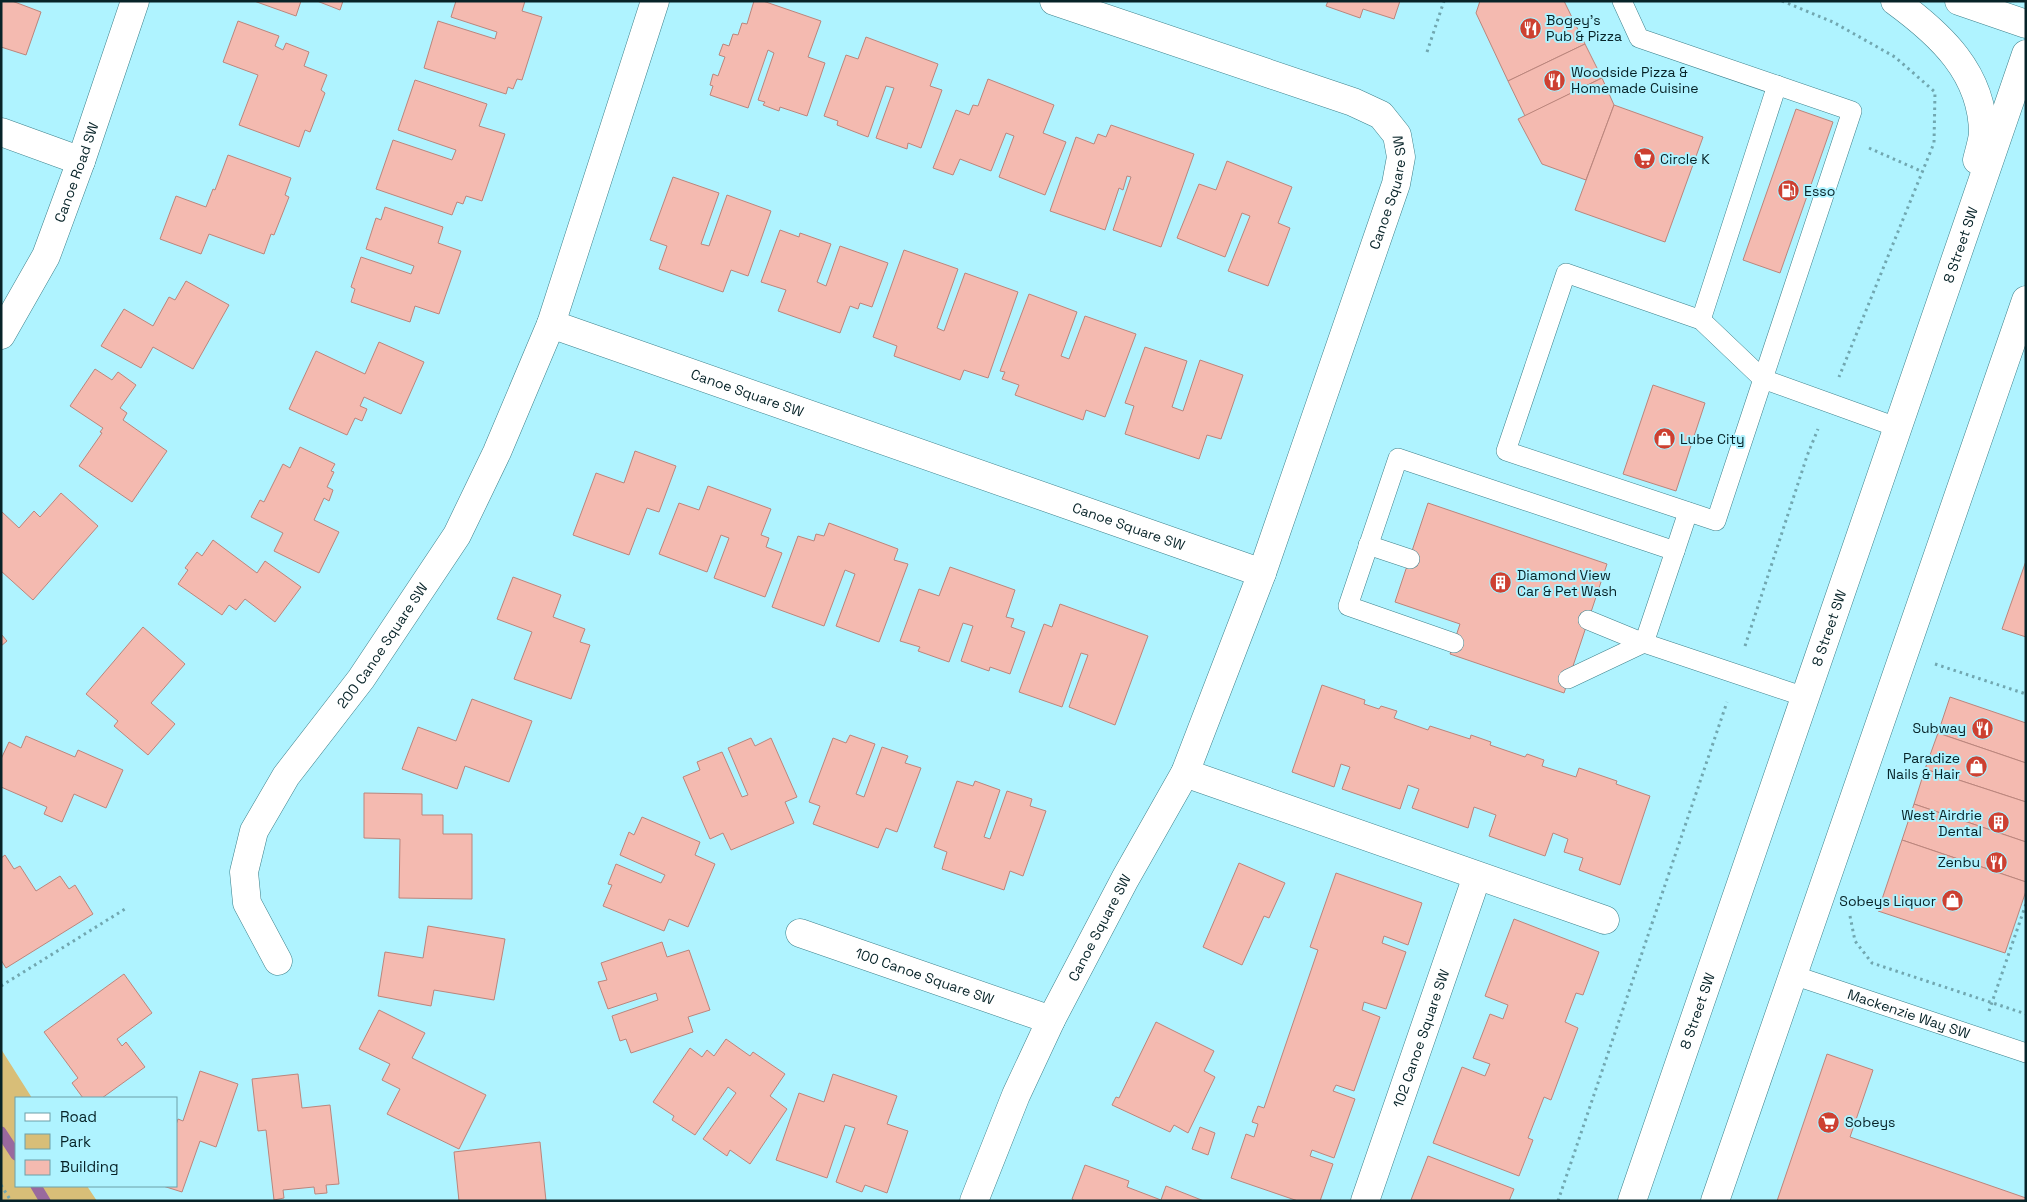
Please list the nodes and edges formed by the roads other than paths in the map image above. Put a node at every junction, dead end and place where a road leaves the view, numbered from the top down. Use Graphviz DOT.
graph roads {
  1 [pos="135,1"];
  2 [pos="655,1"];
  3 [pos="1054,1"];
  4 [pos="1622,1"];
  5 [pos="1895,1"];
  6 [pos="1959,1"];
  7 [pos="2026,24"];
  8 [pos="2026,54"];
  9 [pos="1777,85"];
  10 [pos="1,132"];
  11 [pos="81,161"];
  12 [pos="1950,278"];
  13 [pos="2026,300"];
  14 [pos="1701,320"];
  15 [pos="551,324"];
  16 [pos="1,335"];
  17 [pos="1763,379"];
  18 [pos="1898,428"];
  19 [pos="1688,512"];
  20 [pos="1368,545"];
  21 [pos="1674,551"];
  22 [pos="1410,559"];
  23 [pos="1262,573"];
  24 [pos="1588,620"];
  25 [pos="1454,643"];
  26 [pos="1644,643"];
  27 [pos="1568,679"];
  28 [pos="1805,697"];
  29 [pos="1185,773"];
  30 [pos="1477,876"];
  31 [pos="1605,920"];
  32 [pos="800,933"];
  33 [pos="278,961"];
  34 [pos="1793,974"];
  35 [pos="1051,1020"];
  36 [pos="2026,1053"];
  37 [pos="974,1201"];
  38 [pos="1365,1201"];
  39 [pos="1632,1201"];
  40 [pos="1715,1201"];
  1 -- 11 [label="street, Canoe Road SW"];
  2 -- 15 [label="street"];
  3 -- 23 [label="street, Canoe Square SW"];
  4 -- 9 [label="lane"];
  5 -- 12 [label="street"];
  6 -- 7 [label="street"];
  8 -- 12 [label="street, 8 Street SW"];
  9 -- 14 [label="lane"];
  9 -- 17 [label="lane"];
  10 -- 11 [label="street"];
  11 -- 16 [label="street, Canoe Road SW"];
  12 -- 18 [label="street, 8 Street SW"];
  13 -- 34 [label="street"];
  14 -- 17 [label="lane"];
  14 -- 19 [label="lane"];
  15 -- 23 [label="street, Canoe Square SW"];
  15 -- 33 [label="street, 200 Canoe Square SW"];
  17 -- 18 [label="lane"];
  17 -- 19 [label="lane"];
  18 -- 28 [label="street, 8 Street SW"];
  19 -- 21 [label="lane"];
  20 -- 21 [label="lane"];
  20 -- 22 [label="lane"];
  20 -- 25 [label="lane"];
  21 -- 26 [label="lane"];
  23 -- 29 [label="street, Canoe Square SW"];
  24 -- 26 [label="lane"];
  26 -- 27 [label="lane"];
  26 -- 28 [label="lane"];
  28 -- 39 [label="street, 8 Street SW"];
  29 -- 30 [label="street"];
  29 -- 35 [label="street, Canoe Square SW"];
  30 -- 31 [label="street"];
  30 -- 38 [label="street, 102 Canoe Square SW"];
  32 -- 35 [label="street, 100 Canoe Square SW"];
  34 -- 36 [label="lane, Mackenzie Way SW"];
  34 -- 40 [label="street"];
  35 -- 37 [label="street, Canoe Square SW"];
}
